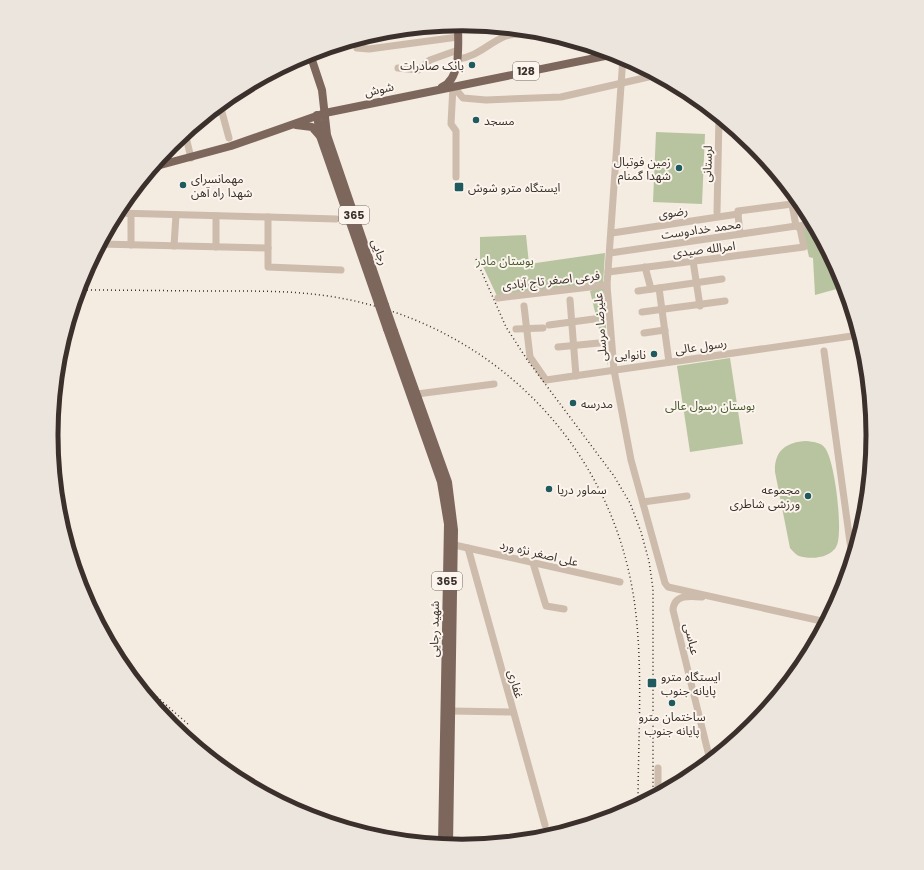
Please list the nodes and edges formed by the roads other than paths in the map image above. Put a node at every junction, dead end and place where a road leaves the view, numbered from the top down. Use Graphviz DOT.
graph roads {
  1 [pos="458,31"];
  2 [pos="513,34"];
  3 [pos="458,37"];
  4 [pos="357,48"];
  5 [pos="458,50"];
  6 [pos="603,56"];
  7 [pos="458,59"];
  8 [pos="312,60"];
  9 [pos="623,65"];
  10 [pos="398,68"];
  11 [pos="649,77"];
  12 [pos="622,84"];
  13 [pos="454,86"];
  14 [pos="438,89"];
  15 [pos="221,110"];
  16 [pos="322,111"];
  17 [pos="719,123"];
  18 [pos="322,125"];
  19 [pos="289,126"];
  20 [pos="320,136"];
  21 [pos="229,138"];
  22 [pos="187,139"];
  23 [pos="191,158"];
  24 [pos="162,165"];
  25 [pos="456,177"];
  26 [pos="793,207"];
  27 [pos="718,212"];
  28 [pos="124,214"];
  29 [pos="131,214"];
  30 [pos="738,214"];
  31 [pos="176,215"];
  32 [pos="216,216"];
  33 [pos="268,217"];
  34 [pos="336,219"];
  35 [pos="807,225"];
  36 [pos="797,226"];
  37 [pos="612,233"];
  38 [pos="740,234"];
  39 [pos="106,244"];
  40 [pos="131,245"];
  41 [pos="174,246"];
  42 [pos="216,247"];
  43 [pos="268,248"];
  44 [pos="610,253"];
  45 [pos="693,261"];
  46 [pos="645,267"];
  47 [pos="341,270"];
  48 [pos="608,272"];
  49 [pos="722,279"];
  50 [pos="697,283"];
  51 [pos="607,285"];
  52 [pos="659,288"];
  53 [pos="651,289"];
  54 [pos="638,291"];
  55 [pos="498,298"];
  56 [pos="570,300"];
  57 [pos="726,301"];
  58 [pos="382,304"];
  59 [pos="524,306"];
  60 [pos="700,306"];
  61 [pos="662,310"];
  62 [pos="642,312"];
  63 [pos="594,319"];
  64 [pos="572,322"];
  65 [pos="527,328"];
  66 [pos="516,329"];
  67 [pos="391,330"];
  68 [pos="665,330"];
  69 [pos="644,333"];
  70 [pos="853,336"];
  71 [pos="599,342"];
  72 [pos="574,346"];
  73 [pos="558,347"];
  74 [pos="824,351"];
  75 [pos="669,362"];
  76 [pos="614,370"];
  77 [pos="576,376"];
  78 [pos="494,384"];
  79 [pos="417,394"];
  80 [pos="687,496"];
  81 [pos="643,502"];
  82 [pos="451,544"];
  83 [pos="850,546"];
  84 [pos="468,548"];
  85 [pos="533,563"];
  86 [pos="620,582"];
  87 [pos="731,600"];
  88 [pos="564,610"];
  89 [pos="820,621"];
  90 [pos="451,711"];
  91 [pos="513,712"];
  92 [pos="709,755"];
  93 [pos="658,768"];
  94 [pos="658,788"];
  95 [pos="545,825"];
  96 [pos="442,838"];
  97 [pos="449,839"];
  1 -- 3 [label="main road"];
  2 -- 7 [label="street"];
  3 -- 4 [label="street"];
  3 -- 5 [label="main road"];
  5 -- 7 [label="main road"];
  5 -- 10 [label="street, شوش"];
  6 -- 13 [label="main road, شوش / 128"];
  7 -- 14 [label="main road"];
  8 -- 16 [label="main road"];
  9 -- 12 [label="street, علیرضا مرسلی"];
  11 -- 12 [label="street"];
  12 -- 13 [label="street"];
  12 -- 37 [label="street, علیرضا مرسلی"];
  13 -- 14 [label="main road, شوش / 128"];
  13 -- 25 [label="street"];
  14 -- 16 [label="main road, شوش / 128"];
  15 -- 21 [label="street"];
  16 -- 18 [label="main road, 365"];
  16 -- 19 [label="main road, شوش / 128"];
  17 -- 27 [label="street, لرستانی"];
  18 -- 20 [label="main road, 365"];
  18 -- 58 [label="main road, رجایی / 365"];
  19 -- 20 [label="main road"];
  19 -- 23 [label="main road, شوش / 128"];
  20 -- 58 [label="main road, رجایی / 365"];
  22 -- 23 [label="street"];
  23 -- 24 [label="main road, شوش / 128"];
  26 -- 30 [label="street, رضوی"];
  26 -- 36 [label="street"];
  28 -- 29 [label="street"];
  29 -- 31 [label="street"];
  29 -- 40 [label="street"];
  30 -- 37 [label="street, رضوی"];
  30 -- 38 [label="street"];
  31 -- 32 [label="street"];
  31 -- 41 [label="street"];
  32 -- 33 [label="street"];
  32 -- 42 [label="street"];
  33 -- 34 [label="street"];
  33 -- 43 [label="street"];
  35 -- 36 [label="street, محمد خدادوست"];
  36 -- 38 [label="street, محمد خدادوست"];
  36 -- 45 [label="street, امرالله صیدی"];
  37 -- 44 [label="street, علیرضا مرسلی"];
  38 -- 44 [label="street, محمد خدادوست"];
  39 -- 40 [label="street"];
  40 -- 41 [label="street"];
  41 -- 42 [label="street"];
  42 -- 43 [label="street"];
  43 -- 47 [label="street"];
  44 -- 48 [label="street, علیرضا مرسلی"];
  45 -- 46 [label="street, امرالله صیدی"];
  45 -- 50 [label="street"];
  46 -- 48 [label="street, امرالله صیدی"];
  46 -- 53 [label="street"];
  48 -- 51 [label="street, علیرضا مرسلی"];
  49 -- 50 [label="street"];
  50 -- 52 [label="street"];
  50 -- 60 [label="street"];
  51 -- 55 [label="street, فرعی اصغر تاج آبادی"];
  51 -- 76 [label="street, علیرضا مرسلی"];
  52 -- 53 [label="street"];
  52 -- 61 [label="street"];
  53 -- 54 [label="street"];
  56 -- 64 [label="street"];
  57 -- 60 [label="street"];
  58 -- 67 [label="main road, رجایی / 365, bridge"];
  59 -- 65 [label="street"];
  60 -- 61 [label="street"];
  61 -- 62 [label="street"];
  61 -- 68 [label="street"];
  63 -- 64 [label="street"];
  64 -- 65 [label="street"];
  64 -- 72 [label="street"];
  65 -- 66 [label="street"];
  65 -- 77 [label="street, رسول عالی"];
  67 -- 79 [label="main road, شهید رجایی / 365"];
  67 -- 82 [label="main road, شهید رجایی / 365"];
  68 -- 69 [label="street"];
  68 -- 75 [label="street"];
  70 -- 75 [label="street, رسول عالی"];
  71 -- 72 [label="street"];
  72 -- 73 [label="street"];
  72 -- 77 [label="street"];
  74 -- 83 [label="street"];
  75 -- 76 [label="street, رسول عالی"];
  76 -- 77 [label="street, رسول عالی"];
  76 -- 81 [label="street, علیرضا مرسلی"];
  78 -- 79 [label="street"];
  79 -- 82 [label="main road, شهید رجایی / 365"];
  80 -- 81 [label="street"];
  81 -- 87 [label="street, علیرضا مرسلی"];
  82 -- 84 [label="street, علی اصغر نژه ورد"];
  82 -- 90 [label="main road, شهید رجایی / 365"];
  82 -- 96 [label="main road, شهید رجایی / 365"];
  84 -- 85 [label="street, علی اصغر نژه ورد"];
  84 -- 91 [label="street, غفاری"];
  85 -- 86 [label="street, علی اصغر نژه ورد"];
  85 -- 88 [label="street"];
  87 -- 89 [label="street"];
  87 -- 92 [label="street, عباسی"];
  90 -- 91 [label="street"];
  90 -- 97 [label="main road, شهید رجایی / 365"];
  91 -- 95 [label="street, غفاری"];
  93 -- 94 [label="street"];
}
